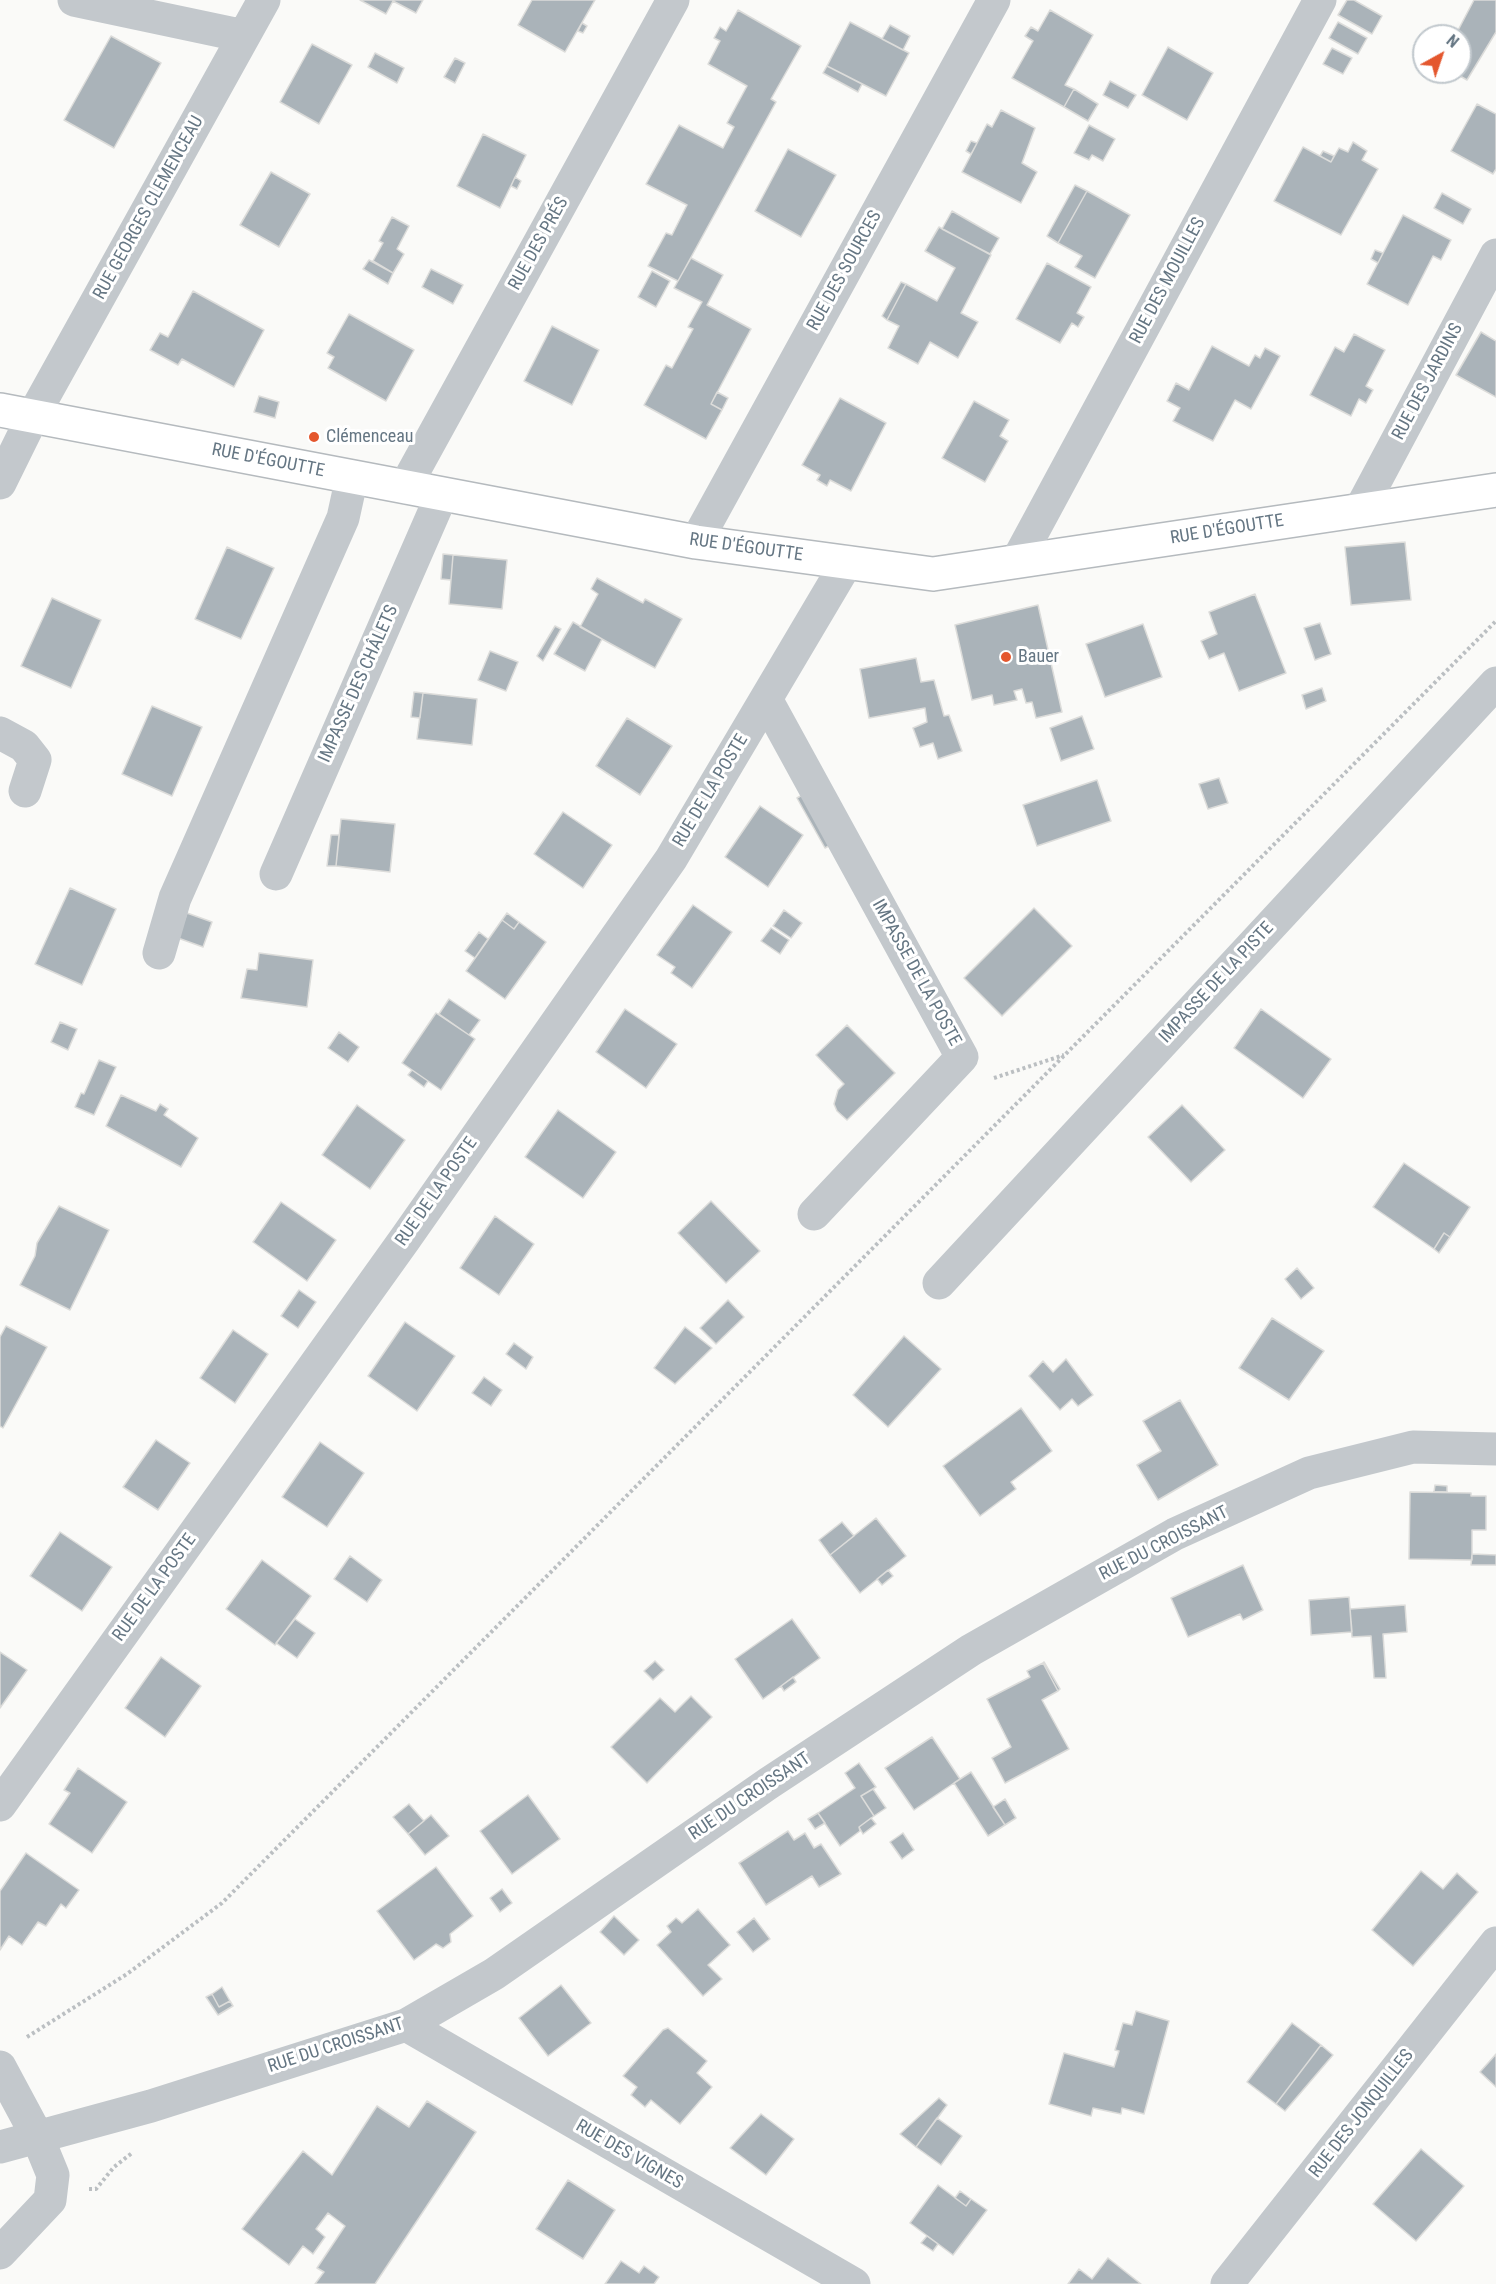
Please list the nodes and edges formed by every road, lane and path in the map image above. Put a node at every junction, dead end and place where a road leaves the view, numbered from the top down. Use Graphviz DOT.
graph roads {
  1 [pos="74,0"];
  2 [pos="264,0"];
  3 [pos="673,0"];
  4 [pos="994,0"];
  5 [pos="1320,0"];
  6 [pos="244,36"];
  7 [pos="1496,255"];
  8 [pos="0,410"];
  9 [pos="33,416"];
  10 [pos="352,477"];
  11 [pos="0,483"];
  12 [pos="405,487"];
  13 [pos="1496,490"];
  14 [pos="442,494"];
  15 [pos="1360,510"];
  16 [pos="696,542"];
  17 [pos="1017,561"];
  18 [pos="848,562"];
  19 [pos="1496,621"];
  20 [pos="1496,683"];
  21 [pos="766,699"];
  22 [pos="0,733"];
  23 [pos="25,791"];
  24 [pos="276,874"];
  25 [pos="159,953"];
  26 [pos="1065,1054"];
  27 [pos="962,1058"];
  28 [pos="814,1214"];
  29 [pos="939,1283"];
  30 [pos="1496,1449"];
  31 [pos="0,1804"];
  32 [pos="1496,1943"];
  33 [pos="406,2025"];
  34 [pos="27,2037"];
  35 [pos="0,2067"];
  36 [pos="37,2136"];
  37 [pos="0,2147"];
  38 [pos="0,2253"];
  39 [pos="854,2284"];
  40 [pos="1227,2284"];
  1 -- 6 [label="street"];
  2 -- 6 [label="street, RUE GEORGES CLEMENCEAU"];
  3 -- 12 [label="street, RUE DES PRÉS"];
  4 -- 16 [label="street, RUE DES SOURCES"];
  5 -- 17 [label="street, RUE DES MOUILLES"];
  6 -- 9 [label="street, RUE GEORGES CLEMENCEAU"];
  7 -- 15 [label="street, RUE DES JARDINS"];
  8 -- 9 [label="main road, RUE D'ÉGOUTTE"];
  9 -- 10 [label="main road, RUE D'ÉGOUTTE"];
  9 -- 11 [label="street, RUE GEORGES CLEMENCEAU"];
  10 -- 12 [label="main road, RUE D'ÉGOUTTE"];
  10 -- 25 [label="street"];
  12 -- 14 [label="main road, RUE D'ÉGOUTTE"];
  13 -- 15 [label="main road, RUE D'ÉGOUTTE"];
  14 -- 16 [label="main road, RUE D'ÉGOUTTE"];
  14 -- 24 [label="street, IMPASSE DES CHÂLETS"];
  15 -- 17 [label="main road, RUE D'ÉGOUTTE"];
  16 -- 18 [label="main road, RUE D'ÉGOUTTE"];
  17 -- 18 [label="main road, RUE D'ÉGOUTTE"];
  18 -- 21 [label="street, RUE DE LA POSTE"];
  19 -- 26 [label="path"];
  20 -- 29 [label="street, IMPASSE DE LA PISTE"];
  21 -- 27 [label="street, IMPASSE DE LA POSTE"];
  21 -- 31 [label="street, RUE DE LA POSTE"];
  22 -- 23 [label="street"];
  26 -- 27 [label="path"];
  26 -- 34 [label="path"];
  27 -- 28 [label="street, IMPASSE DE LA POSTE"];
  30 -- 33 [label="street, RUE DU CROISSANT"];
  32 -- 40 [label="street, RUE DES JONQUILLES"];
  33 -- 36 [label="street, RUE DU CROISSANT"];
  33 -- 39 [label="street, RUE DES VIGNES"];
  35 -- 36 [label="street"];
  36 -- 37 [label="street, RUE DU CROISSANT"];
  36 -- 38 [label="street"];
}
